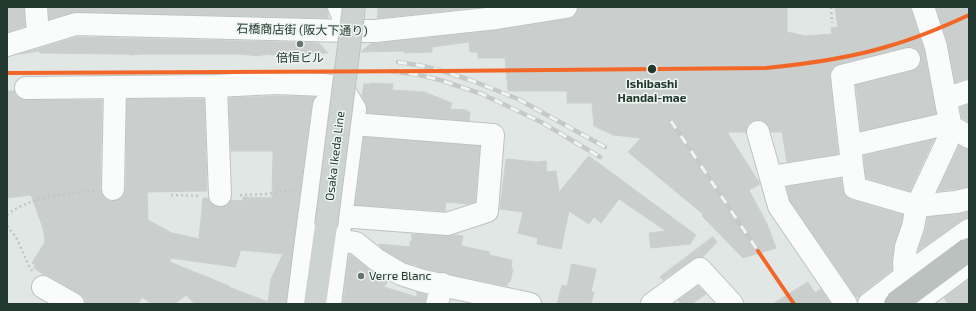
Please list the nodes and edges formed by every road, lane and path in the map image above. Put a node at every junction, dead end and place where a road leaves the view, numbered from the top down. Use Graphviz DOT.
graph roads {
  1 [pos="36,7"];
  2 [pos="339,7"];
  3 [pos="354,7"];
  4 [pos="363,7"];
  5 [pos="566,7"];
  6 [pos="831,7"];
  7 [pos="923,7"];
  8 [pos="434,16"];
  9 [pos="832,23"];
  10 [pos="349,32"];
  11 [pos="38,35"];
  12 [pos="7,45"];
  13 [pos="909,59"];
  14 [pos="216,86"];
  15 [pos="115,87"];
  16 [pos="26,88"];
  17 [pos="340,89"];
  18 [pos="969,91"];
  19 [pos="946,99"];
  20 [pos="353,124"];
  21 [pos="957,129"];
  22 [pos="758,132"];
  23 [pos="851,155"];
  24 [pos="771,177"];
  25 [pos="113,188"];
  26 [pos="312,189"];
  27 [pos="220,194"];
  28 [pos="171,195"];
  29 [pos="969,198"];
  30 [pos="918,206"];
  31 [pos="7,215"];
  32 [pos="7,226"];
  33 [pos="335,227"];
  34 [pos="967,242"];
  35 [pos="969,264"];
  36 [pos="905,276"];
  37 [pos="42,287"];
  38 [pos="440,294"];
  39 [pos="918,302"];
  40 [pos="73,304"];
  41 [pos="298,304"];
  42 [pos="315,304"];
  43 [pos="330,304"];
  44 [pos="530,304"];
  45 [pos="652,304"];
  46 [pos="732,304"];
  47 [pos="846,304"];
  48 [pos="871,304"];
  49 [pos="895,304"];
  1 -- 11 [label="street"];
  2 -- 10 [label="street"];
  3 -- 33 [label="main road, Osaka Ikeda Line, bridge"];
  4 -- 10 [label="street"];
  5 -- 8 [label="street, 石橋商店街 (阪大下通り)"];
  6 -- 9 [label="path"];
  7 -- 19 [label="street"];
  8 -- 10 [label="street, 石橋商店街 (阪大下通り)"];
  10 -- 11 [label="street, 石橋商店街 (阪大下通り)"];
  10 -- 17 [label="street"];
  11 -- 12 [label="street, 石橋商店街 (阪大下通り)"];
  13 -- 23 [label="street"];
  14 -- 15 [label="street"];
  14 -- 17 [label="street"];
  14 -- 27 [label="street"];
  15 -- 16 [label="street"];
  15 -- 25 [label="street"];
  17 -- 20 [label="street"];
  17 -- 26 [label="street"];
  18 -- 19 [label="street"];
  19 -- 21 [label="street"];
  20 -- 33 [label="street"];
  20 -- 33 [label="street"];
  21 -- 23 [label="street"];
  21 -- 30 [label="street"];
  22 -- 24 [label="street"];
  23 -- 24 [label="street"];
  23 -- 30 [label="street"];
  24 -- 47 [label="street"];
  25 -- 31 [label="path"];
  26 -- 27 [label="path"];
  26 -- 41 [label="street"];
  27 -- 28 [label="path"];
  29 -- 30 [label="street"];
  30 -- 36 [label="street"];
  32 -- 37 [label="path"];
  33 -- 38 [label="street"];
  33 -- 42 [label="main road, Osaka Ikeda Line"];
  33 -- 43 [label="street"];
  34 -- 36 [label="street"];
  34 -- 49 [label="highway, bridge"];
  35 -- 39 [label="street"];
  36 -- 39 [label="street"];
  36 -- 48 [label="street"];
  37 -- 40 [label="street"];
  38 -- 44 [label="street"];
  45 -- 46 [label="street"];
}
